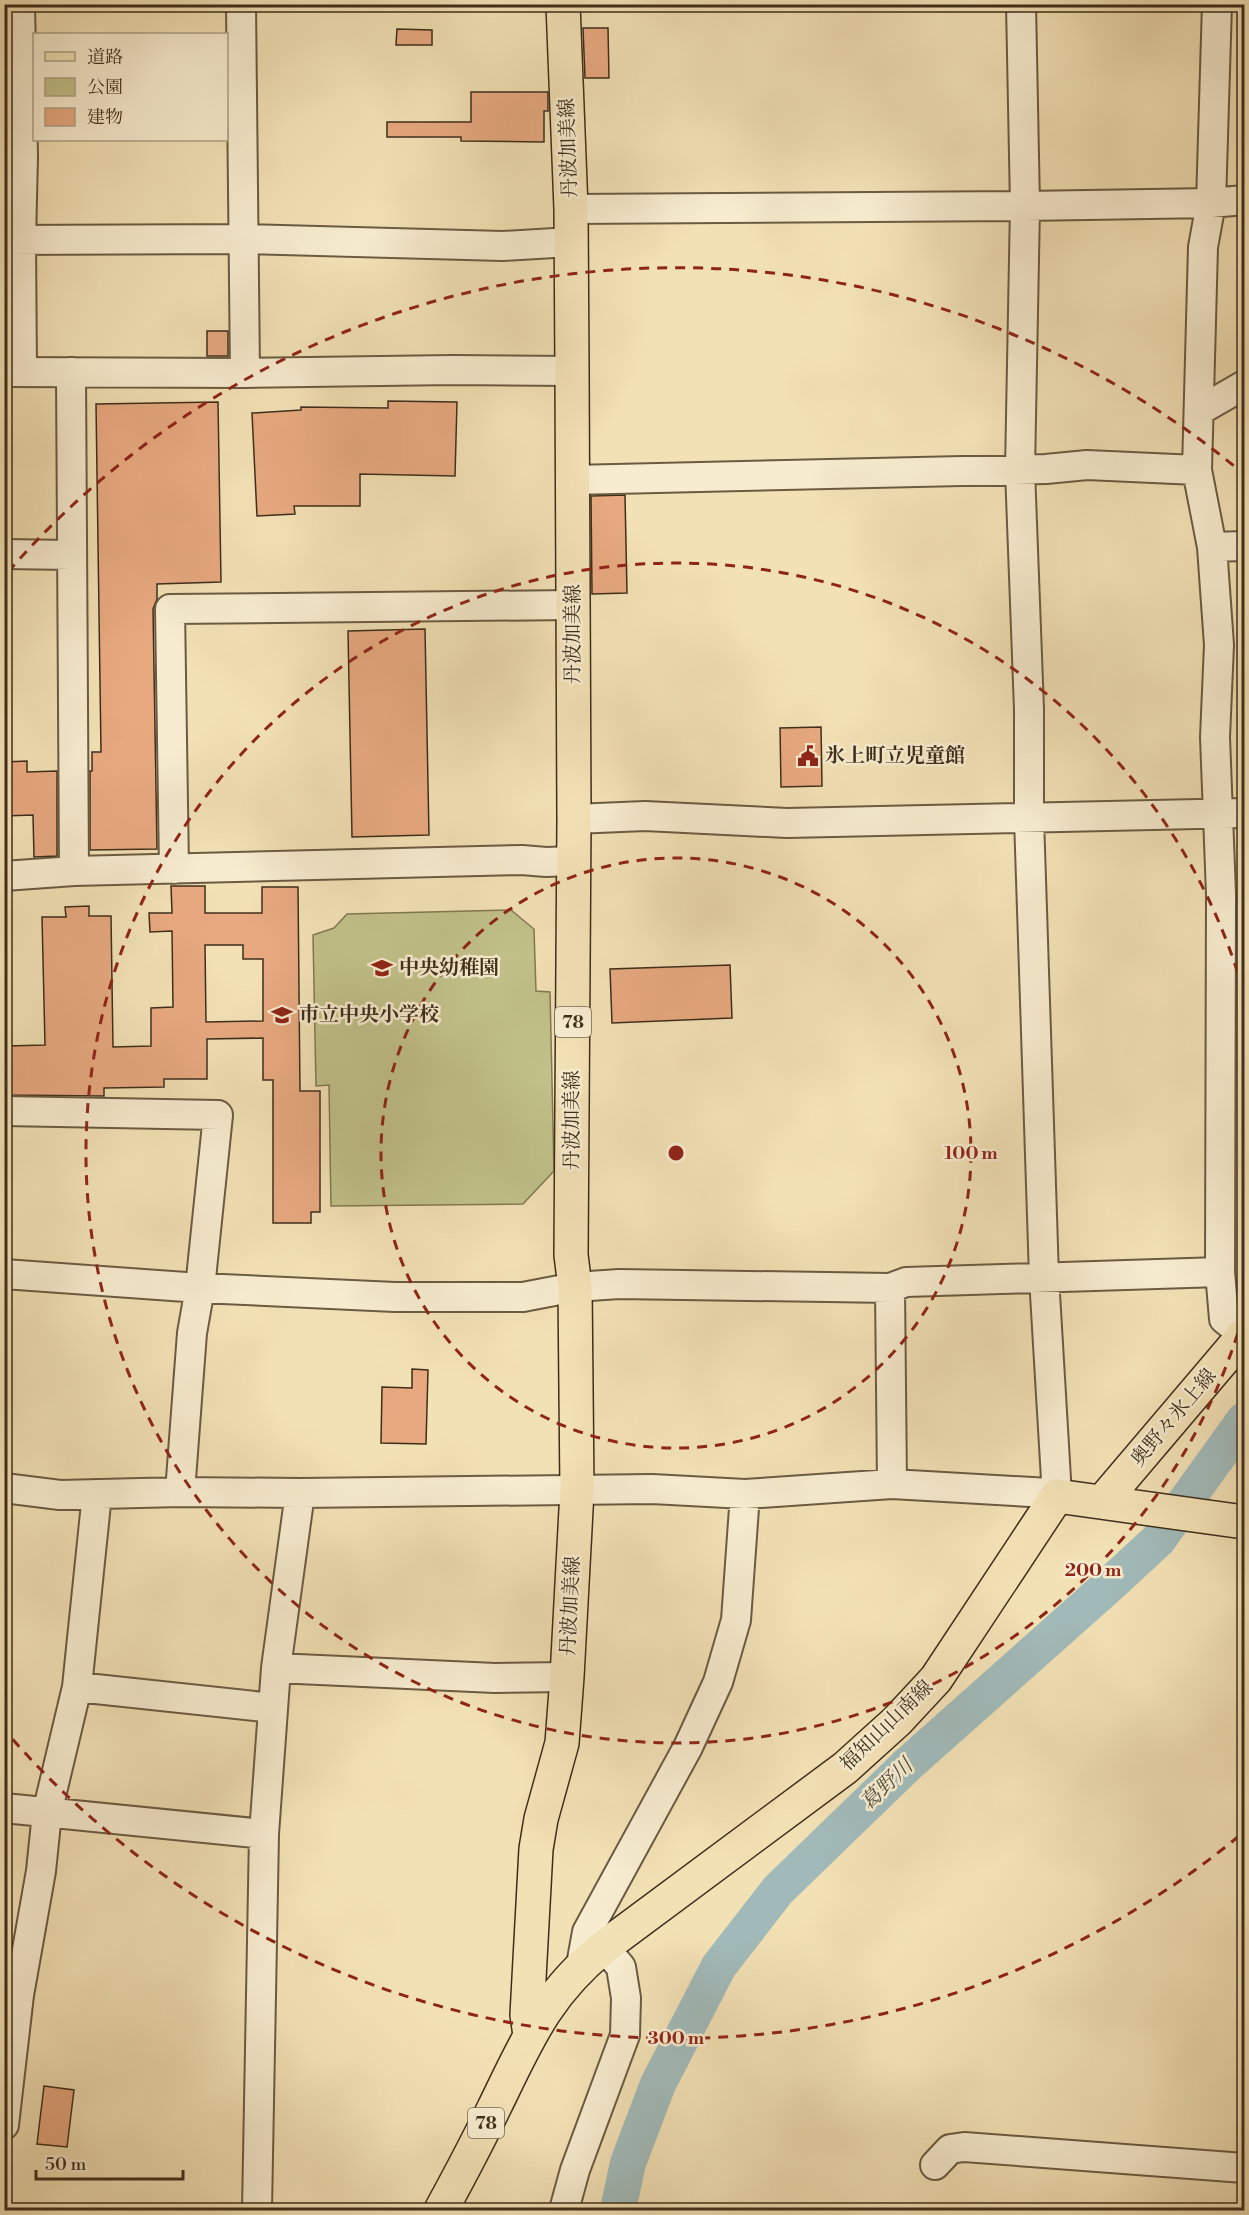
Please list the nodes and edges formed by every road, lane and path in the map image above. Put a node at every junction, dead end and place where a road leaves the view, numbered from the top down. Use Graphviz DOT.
graph roads {
  1 [pos="20,4"];
  2 [pos="241,4"];
  3 [pos="563,4"];
  4 [pos="1022,4"];
  5 [pos="1217,4"];
  6 [pos="1245,200"];
  7 [pos="1211,203"];
  8 [pos="1025,206"];
  9 [pos="571,209"];
  10 [pos="244,239"];
  11 [pos="13,240"];
  12 [pos="571,242"];
  13 [pos="572,371"];
  14 [pos="13,372"];
  15 [pos="71,372"];
  16 [pos="245,374"];
  17 [pos="1245,385"];
  18 [pos="1198,411"];
  19 [pos="1020,470"];
  20 [pos="1197,470"];
  21 [pos="572,480"];
  22 [pos="1245,546"];
  23 [pos="1212,547"];
  24 [pos="4,554"];
  25 [pos="72,555"];
  26 [pos="572,605"];
  27 [pos="1231,813"];
  28 [pos="1029,818"];
  29 [pos="574,819"];
  30 [pos="574,861"];
  31 [pos="174,869"];
  32 [pos="74,871"];
  33 [pos="4,876"];
  34 [pos="4,1111"];
  35 [pos="1220,1272"];
  36 [pos="4,1274"];
  37 [pos="1044,1277"];
  38 [pos="575,1287"];
  39 [pos="200,1288"];
  40 [pos="890,1288"];
  41 [pos="1244,1335"];
  42 [pos="892,1484"];
  43 [pos="4,1488"];
  44 [pos="577,1491"];
  45 [pos="180,1492"];
  46 [pos="300,1493"];
  47 [pos="97,1494"];
  48 [pos="745,1494"];
  49 [pos="1057,1496"];
  50 [pos="1108,1502"];
  51 [pos="1245,1522"];
  52 [pos="276,1668"];
  53 [pos="567,1677"];
  54 [pos="77,1687"];
  55 [pos="273,1708"];
  56 [pos="4,1808"];
  57 [pos="47,1813"];
  58 [pos="264,1834"];
  59 [pos="531,1953"];
  60 [pos="586,1962"];
  61 [pos="530,2035"];
  62 [pos="4,2125"];
  63 [pos="935,2165"];
  64 [pos="1245,2168"];
  65 [pos="257,2211"];
  66 [pos="441,2211"];
  67 [pos="564,2211"];
  1 -- 11 [label="street"];
  2 -- 10 [label="street"];
  3 -- 9 [label="main road, 丹波加美線 / 78"];
  4 -- 8 [label="street"];
  5 -- 7 [label="street"];
  6 -- 7 [label="street"];
  7 -- 8 [label="street"];
  7 -- 18 [label="street"];
  8 -- 9 [label="street"];
  8 -- 19 [label="street"];
  9 -- 12 [label="main road, 丹波加美線 / 78"];
  10 -- 11 [label="street"];
  10 -- 12 [label="street"];
  10 -- 16 [label="street"];
  11 -- 14 [label="street"];
  12 -- 13 [label="main road, 丹波加美線 / 78"];
  13 -- 16 [label="street"];
  13 -- 21 [label="main road, 丹波加美線 / 78"];
  14 -- 15 [label="street"];
  15 -- 16 [label="street"];
  15 -- 25 [label="street"];
  17 -- 18 [label="street"];
  18 -- 20 [label="street"];
  19 -- 20 [label="street"];
  19 -- 21 [label="street"];
  19 -- 28 [label="street"];
  20 -- 23 [label="street"];
  21 -- 26 [label="main road, 丹波加美線 / 78"];
  22 -- 23 [label="street"];
  23 -- 27 [label="street"];
  24 -- 25 [label="street"];
  25 -- 32 [label="street"];
  26 -- 29 [label="main road, 丹波加美線 / 78"];
  26 -- 31 [label="street"];
  27 -- 28 [label="street"];
  27 -- 35 [label="street"];
  28 -- 29 [label="street"];
  28 -- 37 [label="street"];
  29 -- 30 [label="main road, 丹波加美線 / 78"];
  30 -- 31 [label="street"];
  30 -- 38 [label="main road, 丹波加美線 / 78"];
  31 -- 32 [label="street"];
  32 -- 33 [label="street"];
  34 -- 39 [label="street"];
  35 -- 37 [label="street"];
  35 -- 41 [label="street"];
  36 -- 39 [label="street"];
  37 -- 40 [label="street"];
  37 -- 49 [label="street"];
  38 -- 39 [label="street"];
  38 -- 40 [label="street"];
  38 -- 44 [label="main road, 丹波加美線 / 78"];
  39 -- 45 [label="street"];
  40 -- 42 [label="street"];
  41 -- 50 [label="main road, 奥野々氷上線"];
  42 -- 48 [label="street"];
  42 -- 49 [label="street"];
  43 -- 47 [label="street"];
  44 -- 46 [label="street"];
  44 -- 48 [label="street"];
  44 -- 53 [label="main road, 丹波加美線 / 78"];
  45 -- 46 [label="street"];
  45 -- 47 [label="street"];
  46 -- 52 [label="street"];
  47 -- 54 [label="street"];
  48 -- 60 [label="street"];
  49 -- 50 [label="main road"];
  49 -- 60 [label="main road, 福知山山南線"];
  50 -- 51 [label="main road"];
  52 -- 53 [label="street"];
  52 -- 55 [label="street"];
  53 -- 59 [label="main road, 丹波加美線 / 78"];
  54 -- 55 [label="street"];
  54 -- 57 [label="street"];
  55 -- 58 [label="street"];
  56 -- 57 [label="street"];
  57 -- 58 [label="street"];
  57 -- 62 [label="street"];
  58 -- 65 [label="street"];
  59 -- 60 [label="main road"];
  59 -- 61 [label="main road, 丹波加美線 / 78"];
  60 -- 61 [label="main road, 福知山山南線"];
  60 -- 67 [label="street"];
  61 -- 66 [label="main road, 78"];
  63 -- 64 [label="street"];
}
